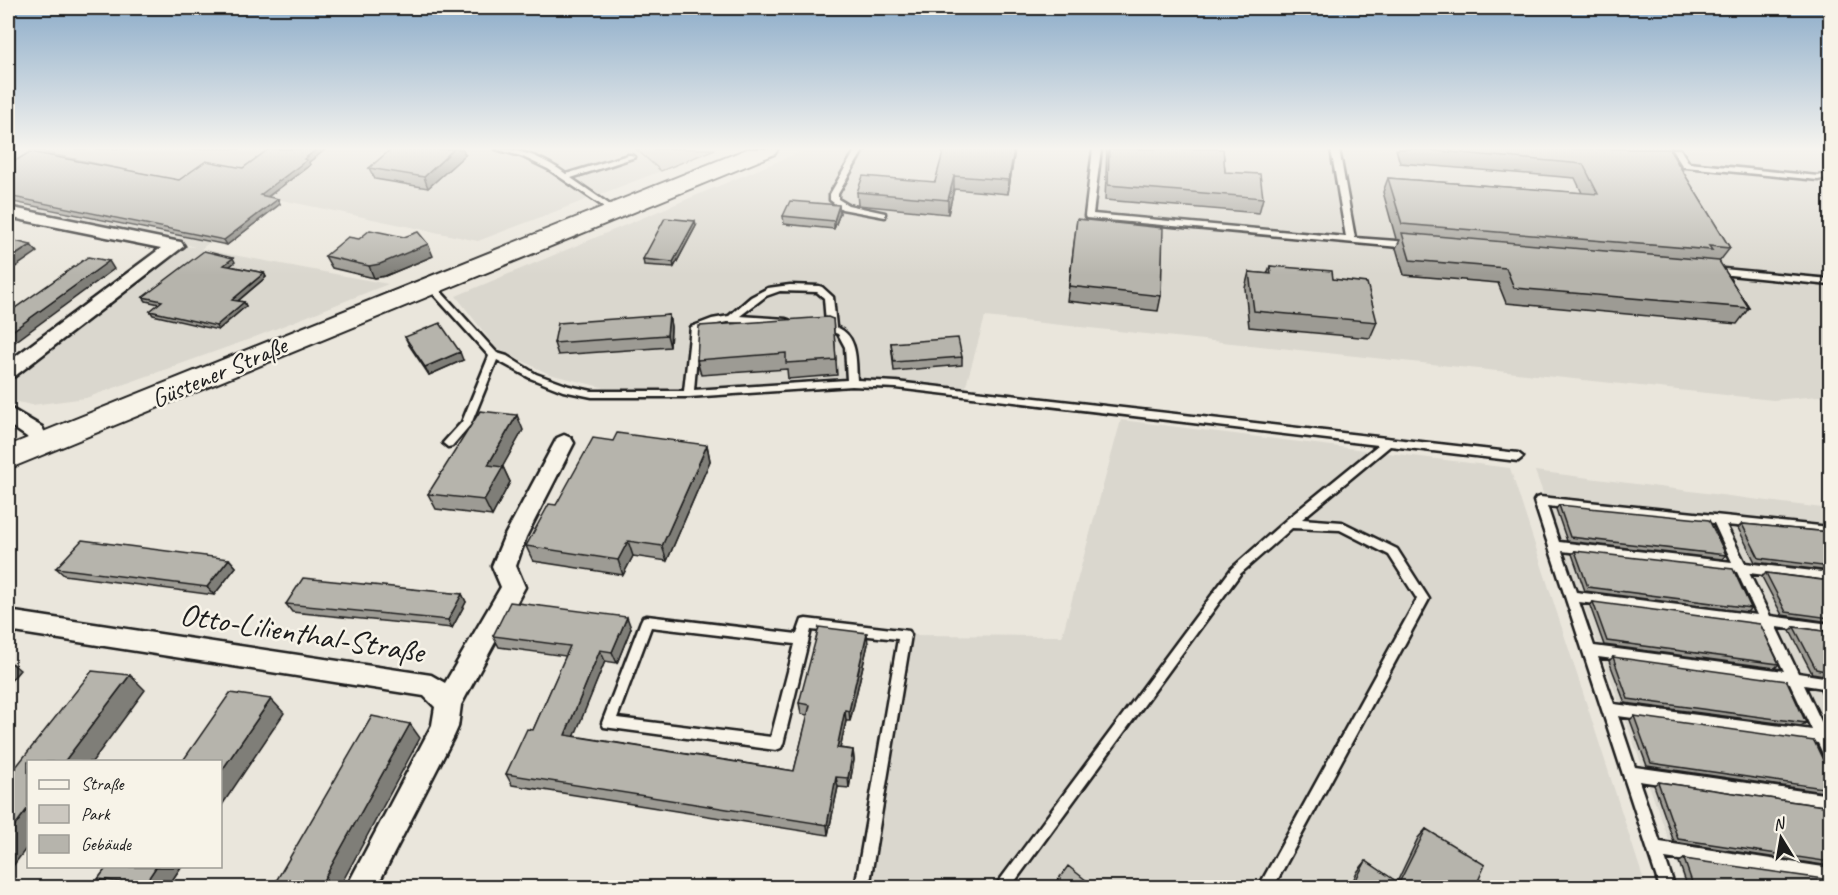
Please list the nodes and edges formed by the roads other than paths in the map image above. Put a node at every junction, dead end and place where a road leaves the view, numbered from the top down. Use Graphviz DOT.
graph roads {
  1 [pos="585,191"];
  2 [pos="664,191"];
  3 [pos="836,191"];
  4 [pos="1092,191"];
  5 [pos="1342,191"];
  6 [pos="614,211"];
  7 [pos="8,212"];
  8 [pos="882,215"];
  9 [pos="1351,240"];
  10 [pos="1421,246"];
  11 [pos="1702,270"];
  12 [pos="1830,282"];
  13 [pos="430,285"];
  14 [pos="732,318"];
  15 [pos="791,323"];
  16 [pos="815,325"];
  17 [pos="831,328"];
  18 [pos="494,356"];
  19 [pos="8,371"];
  20 [pos="852,383"];
  21 [pos="689,394"];
  22 [pos="8,414"];
  23 [pos="1388,442"];
  24 [pos="448,443"];
  25 [pos="564,443"];
  26 [pos="40,445"];
  27 [pos="1518,457"];
  28 [pos="8,458"];
  29 [pos="1718,520"];
  30 [pos="1290,523"];
  31 [pos="1830,531"];
  32 [pos="1555,546"];
  33 [pos="1743,568"];
  34 [pos="1830,578"];
  35 [pos="1571,596"];
  36 [pos="8,621"];
  37 [pos="1767,621"];
  38 [pos="1830,629"];
  39 [pos="801,640"];
  40 [pos="1590,651"];
  41 [pos="1795,678"];
  42 [pos="1830,683"];
  43 [pos="448,703"];
  44 [pos="1609,709"];
  45 [pos="1827,738"];
  46 [pos="1830,754"];
  47 [pos="1630,773"];
  48 [pos="1830,802"];
  49 [pos="1656,849"];
  50 [pos="1830,875"];
  51 [pos="360,888"];
  52 [pos="862,888"];
  53 [pos="1001,888"];
  54 [pos="1265,888"];
  55 [pos="1668,888"];
  1 -- 6 [label="lane"];
  2 -- 6 [label="main road, Güstener Straße"];
  3 -- 8 [label="lane"];
  4 -- 9 [label="lane"];
  5 -- 9 [label="lane"];
  6 -- 13 [label="main road, Güstener Straße"];
  7 -- 19 [label="street"];
  9 -- 10 [label="lane"];
  11 -- 12 [label="lane"];
  13 -- 18 [label="lane"];
  13 -- 26 [label="main road, Güstener Straße"];
  14 -- 15 [label="lane"];
  14 -- 17 [label="lane"];
  14 -- 21 [label="lane"];
  16 -- 17 [label="lane"];
  17 -- 20 [label="lane"];
  18 -- 21 [label="lane"];
  18 -- 24 [label="lane"];
  20 -- 21 [label="lane"];
  20 -- 23 [label="lane"];
  22 -- 26 [label="street"];
  23 -- 27 [label="lane"];
  23 -- 30 [label="lane"];
  25 -- 43 [label="street"];
  26 -- 28 [label="main road, Güstener Straße"];
  29 -- 31 [label="lane"];
  29 -- 32 [label="lane"];
  29 -- 33 [label="lane"];
  30 -- 53 [label="lane"];
  30 -- 54 [label="lane"];
  32 -- 33 [label="lane"];
  32 -- 35 [label="lane"];
  33 -- 34 [label="lane"];
  33 -- 37 [label="lane"];
  35 -- 37 [label="lane"];
  35 -- 40 [label="lane"];
  36 -- 43 [label="street, Otto-Lilienthal-Straße"];
  37 -- 38 [label="lane"];
  37 -- 41 [label="lane"];
  39 -- 39 [label="lane"];
  39 -- 52 [label="lane"];
  40 -- 41 [label="lane"];
  40 -- 44 [label="lane"];
  41 -- 42 [label="lane"];
  41 -- 45 [label="lane"];
  43 -- 51 [label="street"];
  44 -- 45 [label="lane"];
  44 -- 47 [label="lane"];
  45 -- 46 [label="lane"];
  47 -- 48 [label="lane"];
  47 -- 49 [label="lane"];
  49 -- 50 [label="lane"];
  49 -- 55 [label="lane"];
}
